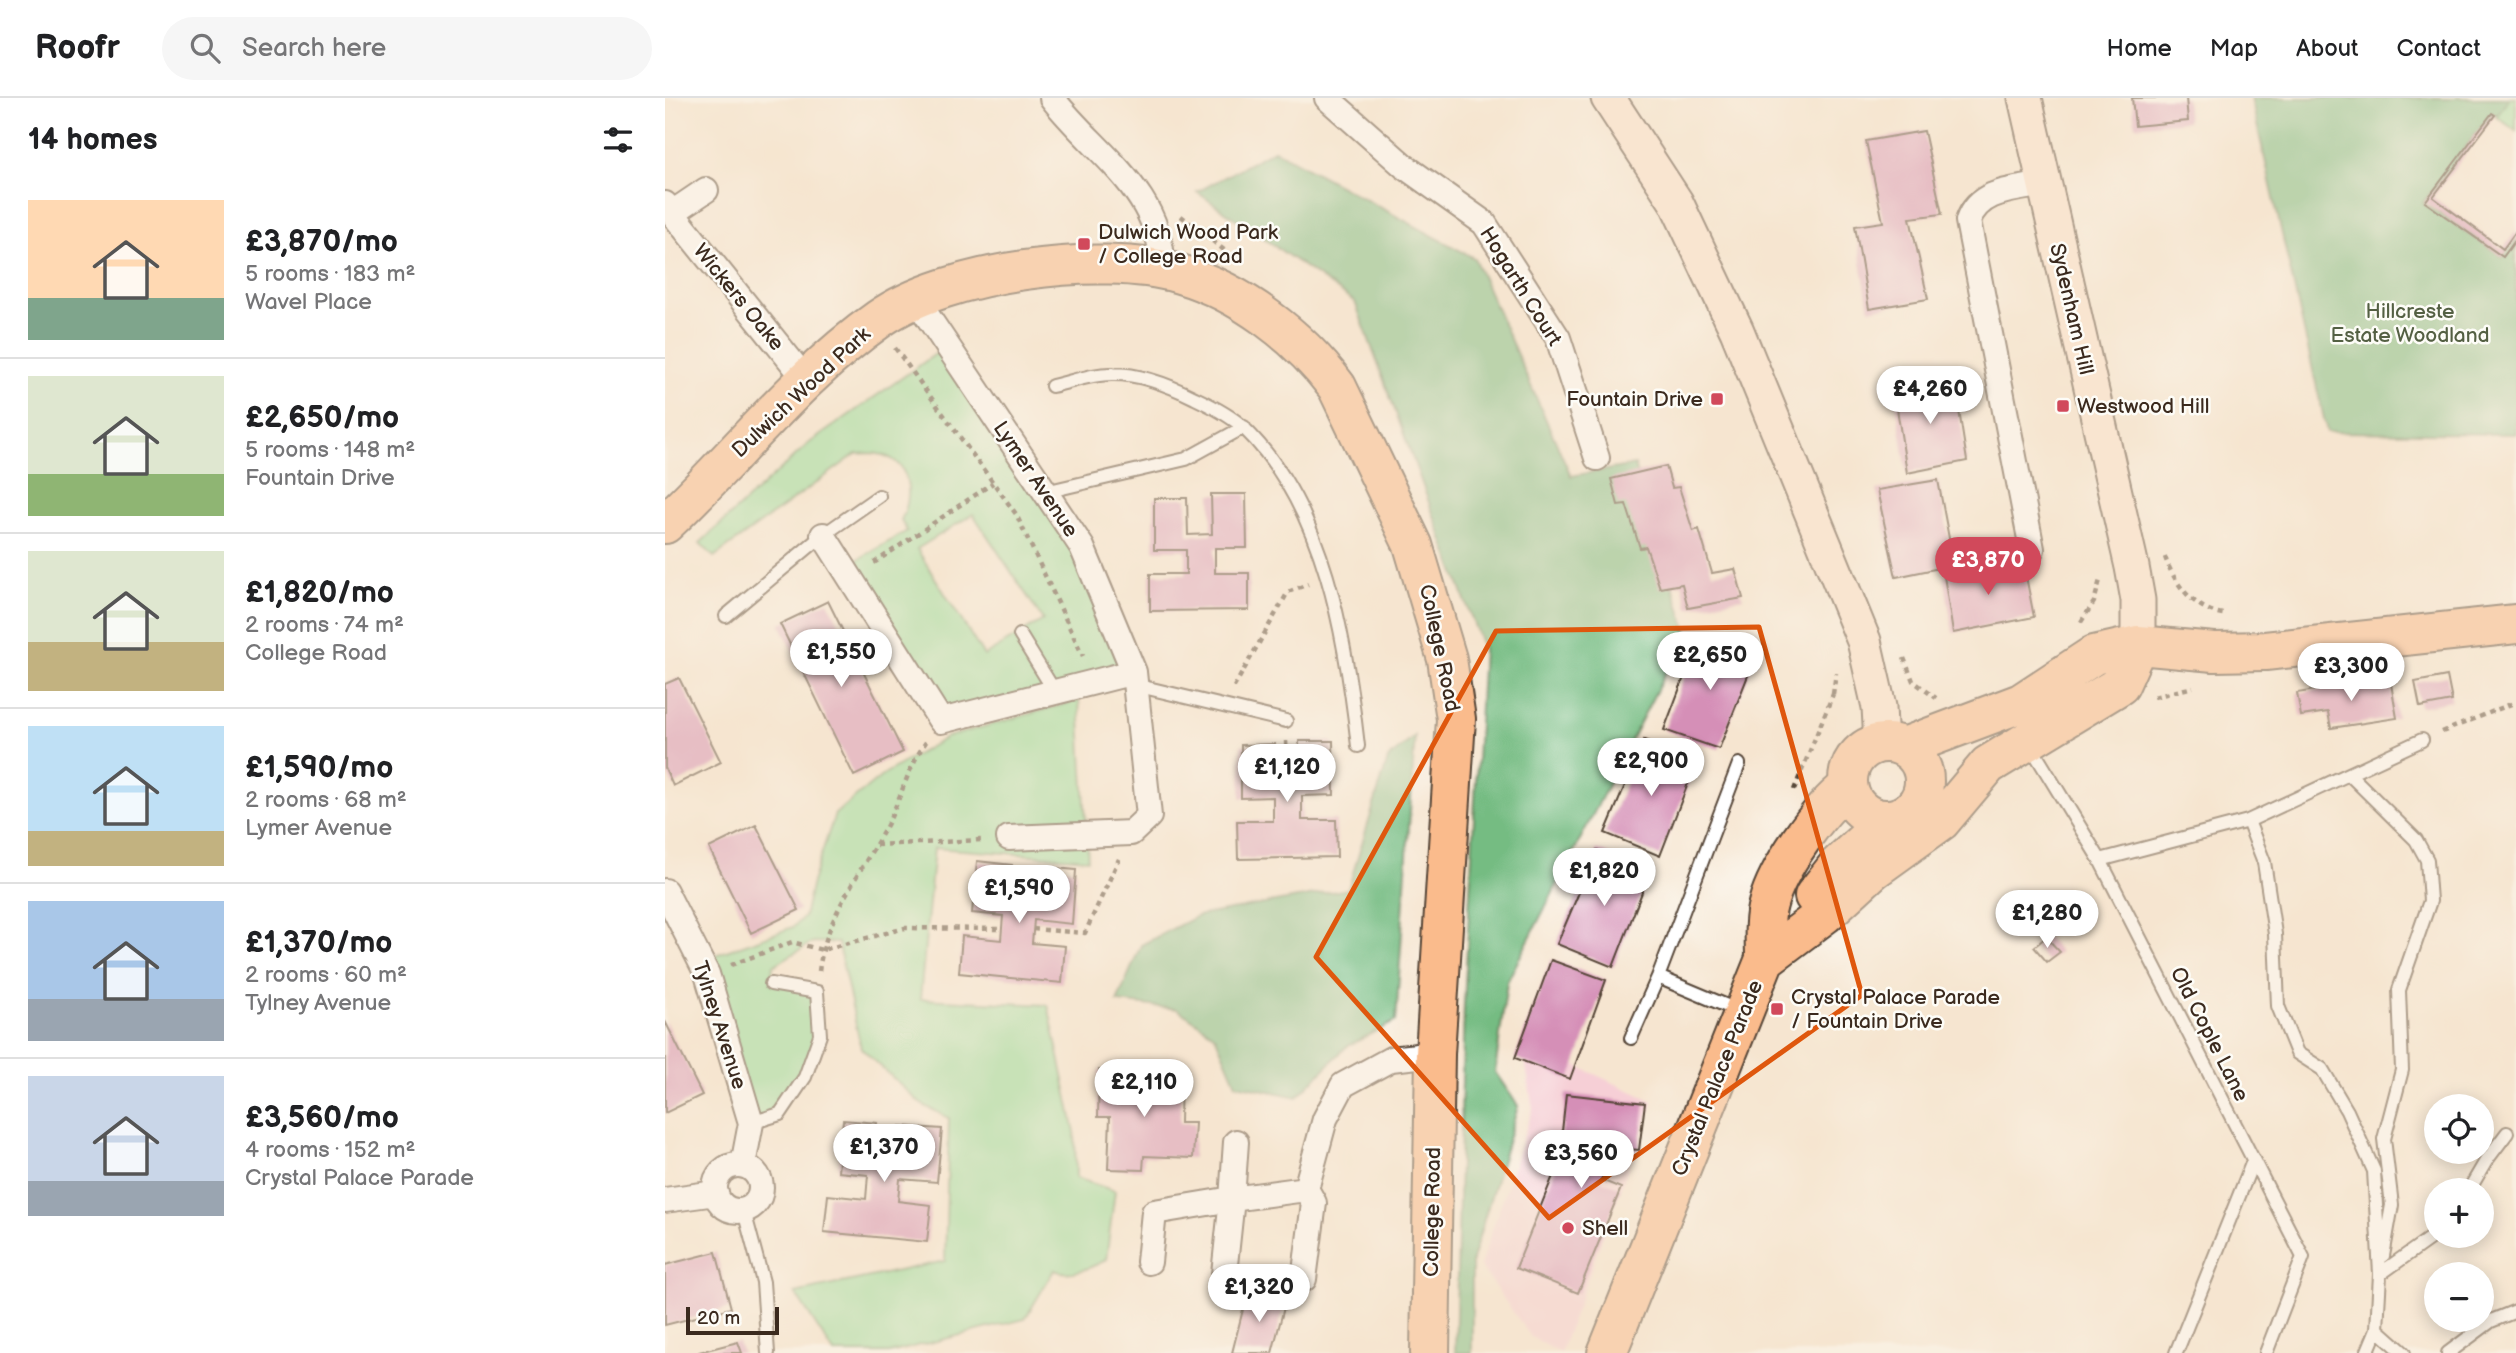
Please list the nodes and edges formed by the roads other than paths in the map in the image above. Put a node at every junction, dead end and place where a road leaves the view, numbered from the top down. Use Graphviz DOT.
graph roads {
  1 [pos="1327,98"];
  2 [pos="1608,98"];
  3 [pos="2025,98"];
  4 [pos="1055,103"];
  5 [pos="2044,184"];
  6 [pos="706,190"];
  7 [pos="669,208"];
  8 [pos="1163,270"];
  9 [pos="916,299"];
  10 [pos="807,381"];
  11 [pos="1052,386"];
  12 [pos="1244,427"];
  13 [pos="1597,458"];
  14 [pos="1045,492"];
  15 [pos="879,496"];
  16 [pos="665,524"];
  17 [pos="823,535"];
  18 [pos="2032,549"];
  19 [pos="726,616"];
  20 [pos="2516,624"];
  21 [pos="1020,635"];
  22 [pos="2138,645"];
  23 [pos="1134,678"];
  24 [pos="1055,692"];
  25 [pos="1286,721"];
  26 [pos="2422,740"];
  27 [pos="2028,741"];
  28 [pos="1893,745"];
  29 [pos="1358,746"];
  30 [pos="1739,764"];
  31 [pos="1988,765"];
  32 [pos="2349,774"];
  33 [pos="1847,788"];
  34 [pos="1923,789"];
  35 [pos="2248,821"];
  36 [pos="1902,829"];
  37 [pos="1009,838"];
  38 [pos="2100,860"];
  39 [pos="665,891"];
  40 [pos="1765,959"];
  41 [pos="1657,977"];
  42 [pos="771,984"];
  43 [pos="1742,1012"];
  44 [pos="1631,1038"];
  45 [pos="1435,1054"];
  46 [pos="751,1124"];
  47 [pos="2508,1133"];
  48 [pos="1236,1142"];
  49 [pos="2253,1161"];
  50 [pos="743,1165"];
  51 [pos="2476,1178"];
  52 [pos="1306,1189"];
  53 [pos="716,1193"];
  54 [pos="665,1199"];
  55 [pos="1232,1199"];
  56 [pos="744,1211"];
  57 [pos="2424,1243"];
  58 [pos="1149,1262"];
  59 [pos="1224,1274"];
  60 [pos="2380,1274"];
  61 [pos="1304,1279"];
  62 [pos="2516,1311"];
  63 [pos="2377,1329"];
  64 [pos="768,1353"];
  65 [pos="1430,1353"];
  66 [pos="1607,1353"];
  67 [pos="2176,1353"];
  68 [pos="2266,1353"];
  69 [pos="2368,1353"];
  70 [pos="2404,1353"];
  71 [pos="2448,1353"];
  1 -- 13 [label="street, Hogarth Court"];
  2 -- 28 [label="street"];
  3 -- 5 [label="street, Sydenham Hill"];
  4 -- 8 [label="street"];
  5 -- 18 [label="street"];
  5 -- 22 [label="street, Sydenham Hill"];
  6 -- 7 [label="street, Wickers Oake"];
  7 -- 10 [label="street, Wickers Oake"];
  8 -- 9 [label="main road, Dulwich Wood Park"];
  8 -- 45 [label="main road, College Road"];
  9 -- 10 [label="main road, Dulwich Wood Park"];
  9 -- 14 [label="street, Lymer Avenue"];
  10 -- 16 [label="main road, Dulwich Wood Park"];
  11 -- 12 [label="lane"];
  12 -- 14 [label="lane"];
  12 -- 29 [label="lane"];
  14 -- 23 [label="street, Lymer Avenue"];
  15 -- 17 [label="lane"];
  17 -- 19 [label="lane"];
  17 -- 24 [label="street"];
  20 -- 22 [label="main road"];
  21 -- 24 [label="lane"];
  22 -- 27 [label="main road"];
  22 -- 28 [label="main road"];
  23 -- 24 [label="street"];
  23 -- 25 [label="lane"];
  23 -- 37 [label="street, Lymer Avenue"];
  26 -- 32 [label="lane"];
  27 -- 31 [label="main road"];
  27 -- 38 [label="lane, Old Cople Lane"];
  28 -- 33 [label="main road"];
  28 -- 34 [label="main road"];
  30 -- 41 [label="lane"];
  31 -- 34 [label="main road"];
  31 -- 36 [label="main road"];
  32 -- 35 [label="lane"];
  32 -- 60 [label="lane"];
  33 -- 36 [label="main road"];
  33 -- 40 [label="main road, Crystal Palace Parade"];
  34 -- 36 [label="main road"];
  35 -- 38 [label="lane"];
  35 -- 60 [label="lane"];
  36 -- 40 [label="main road, Crystal Palace Parade"];
  38 -- 49 [label="lane, Old Cople Lane"];
  39 -- 46 [label="street, Tylney Avenue"];
  40 -- 43 [label="main road, Crystal Palace Parade"];
  41 -- 43 [label="lane"];
  41 -- 44 [label="lane"];
  42 -- 46 [label="lane"];
  43 -- 66 [label="main road, Crystal Palace Parade"];
  45 -- 52 [label="street"];
  45 -- 65 [label="main road, College Road"];
  46 -- 50 [label="street, Tylney Avenue"];
  47 -- 51 [label="lane"];
  48 -- 55 [label="street"];
  49 -- 67 [label="lane"];
  49 -- 68 [label="lane, Old Cople Lane"];
  50 -- 53 [label="street"];
  50 -- 56 [label="street"];
  52 -- 55 [label="street"];
  52 -- 61 [label="street"];
  53 -- 54 [label="street"];
  53 -- 56 [label="street"];
  55 -- 58 [label="street"];
  55 -- 59 [label="street"];
  56 -- 64 [label="lane"];
  57 -- 60 [label="lane"];
  60 -- 63 [label="lane"];
  62 -- 71 [label="lane"];
  63 -- 69 [label="lane"];
  63 -- 70 [label="lane"];
}
